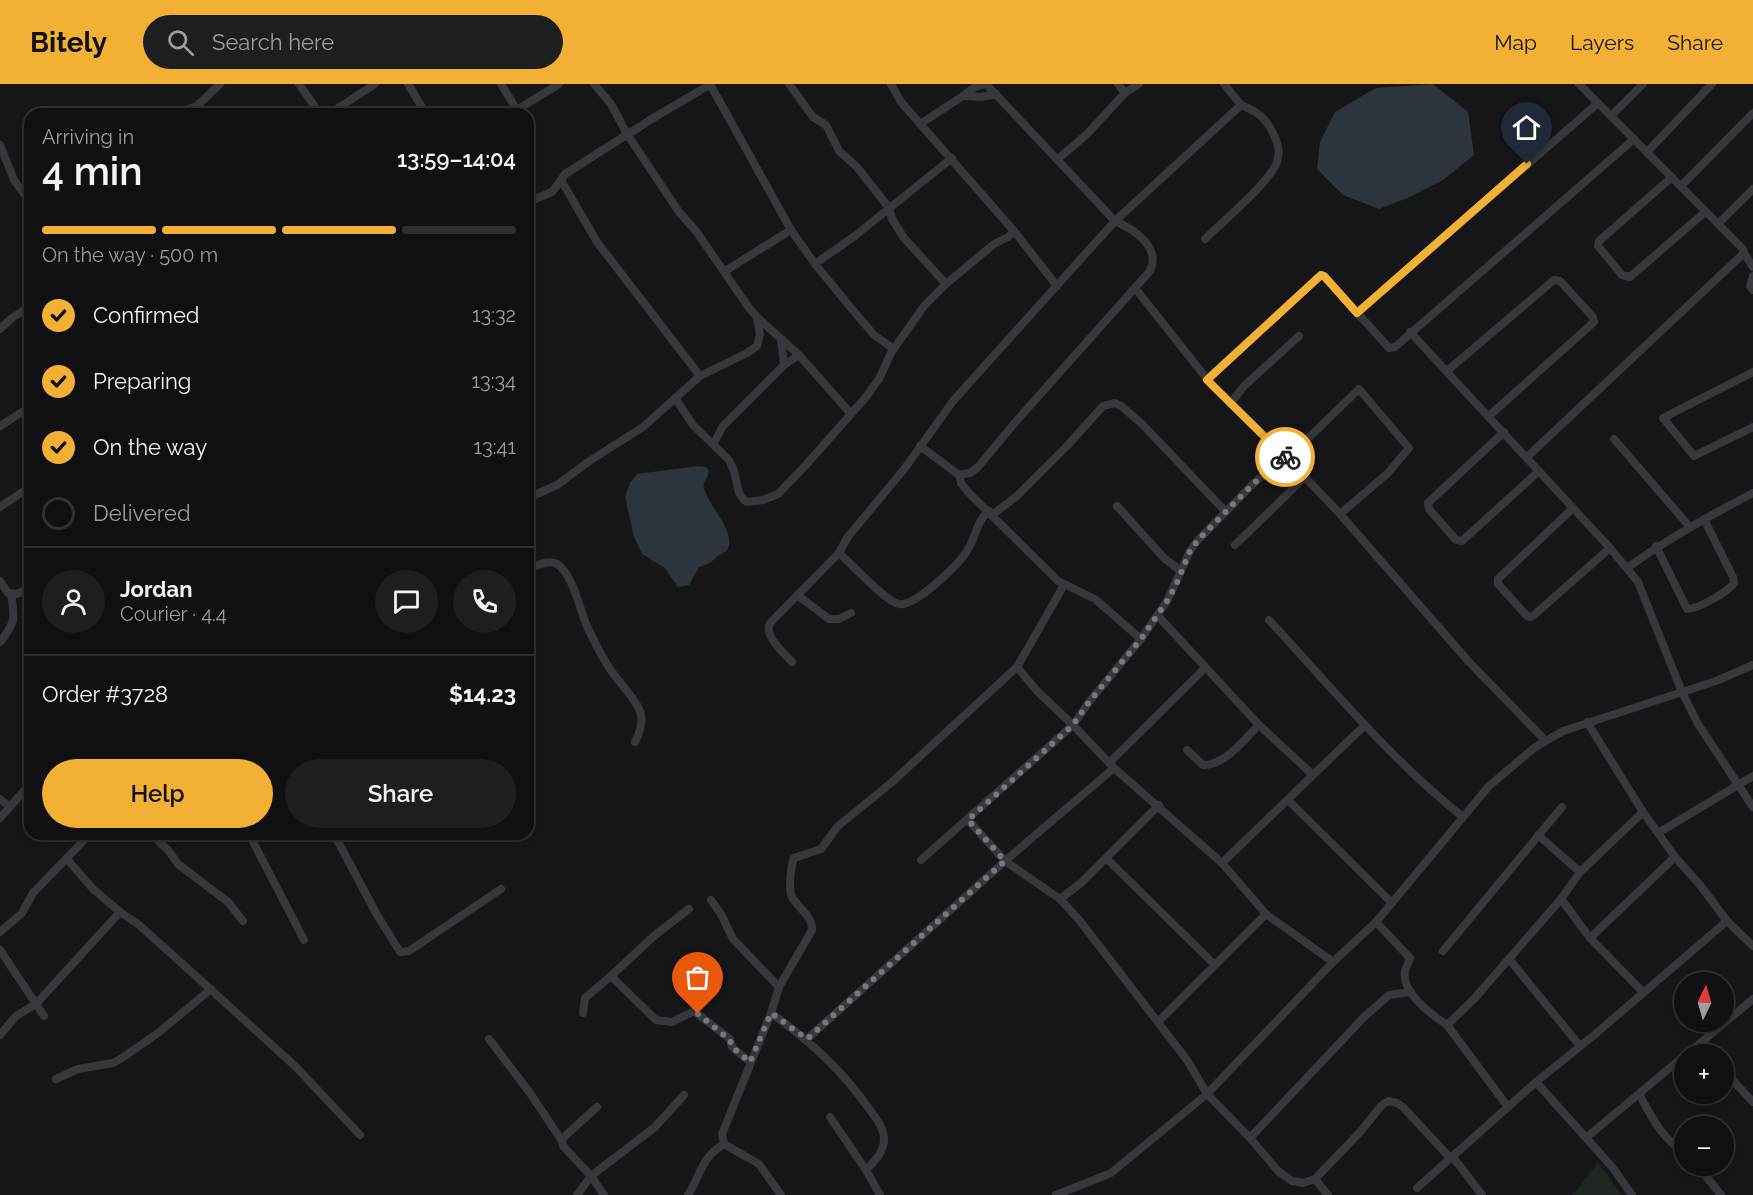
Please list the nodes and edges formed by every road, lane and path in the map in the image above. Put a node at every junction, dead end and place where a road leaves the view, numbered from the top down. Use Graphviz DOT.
graph roads {
  1 [pos="220,84"];
  2 [pos="299,84"];
  3 [pos="375,84"];
  4 [pos="408,84"];
  5 [pos="501,84"];
  6 [pos="559,84"];
  7 [pos="594,84"];
  8 [pos="710,84"];
  9 [pos="789,84"];
  10 [pos="891,84"];
  11 [pos="986,84"];
  12 [pos="1118,84"];
  13 [pos="1139,84"];
  14 [pos="1224,84"];
  15 [pos="1579,84"];
  16 [pos="1643,84"];
  17 [pos="1712,84"];
  18 [pos="1125,93"];
  19 [pos="996,94"];
  20 [pos="963,96"];
  21 [pos="1598,103"];
  22 [pos="1241,105"];
  23 [pos="191,108"];
  24 [pos="316,108"];
  25 [pos="338,108"];
  26 [pos="422,108"];
  27 [pos="511,108"];
  28 [pos="520,108"];
  29 [pos="1753,113"];
  30 [pos="1611,116"];
  31 [pos="921,124"];
  32 [pos="627,134"];
  33 [pos="1634,140"];
  34 [pos="0,145"];
  35 [pos="1647,152"];
  36 [pos="952,158"];
  37 [pos="1058,159"];
  38 [pos="1672,177"];
  39 [pos="561,180"];
  40 [pos="1681,186"];
  41 [pos="1753,189"];
  42 [pos="24,192"];
  43 [pos="534,200"];
  44 [pos="889,208"];
  45 [pos="1705,212"];
  46 [pos="1115,221"];
  47 [pos="1718,224"];
  48 [pos="791,230"];
  49 [pos="1014,231"];
  50 [pos="1205,239"];
  51 [pos="1744,253"];
  52 [pos="815,264"];
  53 [pos="1753,267"];
  54 [pos="725,271"];
  55 [pos="1753,276"];
  56 [pos="946,284"];
  57 [pos="1057,286"];
  58 [pos="1135,288"];
  59 [pos="1753,290"];
  60 [pos="24,310"];
  61 [pos="1357,313"];
  62 [pos="757,317"];
  63 [pos="0,329"];
  64 [pos="1410,332"];
  65 [pos="1299,336"];
  66 [pos="781,339"];
  67 [pos="894,349"];
  68 [pos="799,355"];
  69 [pos="784,365"];
  70 [pos="1448,371"];
  71 [pos="1753,372"];
  72 [pos="700,376"];
  73 [pos="1207,380"];
  74 [pos="675,398"];
  75 [pos="1230,404"];
  76 [pos="24,411"];
  77 [pos="851,414"];
  78 [pos="1489,416"];
  79 [pos="0,426"];
  80 [pos="1753,427"];
  81 [pos="1504,432"];
  82 [pos="1614,439"];
  83 [pos="714,443"];
  84 [pos="920,446"];
  85 [pos="1286,456"];
  86 [pos="1527,457"];
  87 [pos="1539,471"];
  88 [pos="958,475"];
  89 [pos="1305,477"];
  90 [pos="24,491"];
  91 [pos="1753,493"];
  92 [pos="534,495"];
  93 [pos="1117,506"];
  94 [pos="0,507"];
  95 [pos="1573,508"];
  96 [pos="1226,512"];
  97 [pos="990,513"];
  98 [pos="1340,514"];
  99 [pos="1704,519"];
  100 [pos="1689,526"];
  101 [pos="1234,546"];
  102 [pos="1656,546"];
  103 [pos="1610,548"];
  104 [pos="838,553"];
  105 [pos="534,567"];
  106 [pos="1626,568"];
  107 [pos="1181,571"];
  108 [pos="0,580"];
  109 [pos="1064,585"];
  110 [pos="24,591"];
  111 [pos="11,594"];
  112 [pos="797,595"];
  113 [pos="850,613"];
  114 [pos="1157,615"];
  115 [pos="1269,620"];
  116 [pos="1141,639"];
  117 [pos="0,642"];
  118 [pos="792,662"];
  119 [pos="1753,665"];
  120 [pos="1017,667"];
  121 [pos="1205,668"];
  122 [pos="1683,692"];
  123 [pos="1587,722"];
  124 [pos="1073,725"];
  125 [pos="1259,725"];
  126 [pos="1365,725"];
  127 [pos="1545,740"];
  128 [pos="635,742"];
  129 [pos="1187,750"];
  130 [pos="1111,765"];
  131 [pos="1313,776"];
  132 [pos="1753,776"];
  133 [pos="1738,786"];
  134 [pos="24,791"];
  135 [pos="0,799"];
  136 [pos="1289,801"];
  137 [pos="1158,805"];
  138 [pos="10,807"];
  139 [pos="1562,807"];
  140 [pos="1753,807"];
  141 [pos="1643,812"];
  142 [pos="1463,817"];
  143 [pos="0,818"];
  144 [pos="968,820"];
  145 [pos="1658,833"];
  146 [pos="1538,835"];
  147 [pos="84,840"];
  148 [pos="157,840"];
  149 [pos="252,840"];
  150 [pos="337,840"];
  151 [pos="1675,857"];
  152 [pos="1106,858"];
  153 [pos="67,859"];
  154 [pos="921,860"];
  155 [pos="1005,861"];
  156 [pos="1222,863"];
  157 [pos="1580,872"];
  158 [pos="501,889"];
  159 [pos="1060,899"];
  160 [pos="1561,899"];
  161 [pos="711,900"];
  162 [pos="1392,903"];
  163 [pos="689,909"];
  164 [pos="120,912"];
  165 [pos="1266,914"];
  166 [pos="243,921"];
  167 [pos="1727,921"];
  168 [pos="1376,922"];
  169 [pos="0,932"];
  170 [pos="1590,938"];
  171 [pos="304,940"];
  172 [pos="1753,946"];
  173 [pos="0,950"];
  174 [pos="1443,951"];
  175 [pos="1509,958"];
  176 [pos="1333,962"];
  177 [pos="1215,965"];
  178 [pos="610,976"];
  179 [pos="779,987"];
  180 [pos="211,989"];
  181 [pos="1411,992"];
  182 [pos="1643,992"];
  183 [pos="1753,999"];
  184 [pos="36,1004"];
  185 [pos="583,1013"];
  186 [pos="771,1013"];
  187 [pos="44,1016"];
  188 [pos="1158,1022"];
  189 [pos="1447,1025"];
  190 [pos="0,1035"];
  191 [pos="807,1039"];
  192 [pos="489,1040"];
  193 [pos="1699,1044"];
  194 [pos="1580,1046"];
  195 [pos="750,1062"];
  196 [pos="1674,1065"];
  197 [pos="56,1078"];
  198 [pos="1734,1081"];
  199 [pos="1536,1082"];
  200 [pos="1207,1094"];
  201 [pos="1639,1094"];
  202 [pos="684,1095"];
  203 [pos="1753,1101"];
  204 [pos="597,1107"];
  205 [pos="1508,1107"];
  206 [pos="830,1117"];
  207 [pos="360,1135"];
  208 [pos="1587,1137"];
  209 [pos="1251,1138"];
  210 [pos="562,1141"];
  211 [pos="723,1144"];
  212 [pos="1674,1145"];
  213 [pos="1452,1158"];
  214 [pos="866,1170"];
  215 [pos="591,1176"];
  216 [pos="1706,1176"];
  217 [pos="1315,1179"];
  218 [pos="1417,1188"];
  219 [pos="692,1193"];
  220 [pos="578,1195"];
  221 [pos="603,1195"];
  222 [pos="781,1195"];
  223 [pos="880,1195"];
  224 [pos="1056,1195"];
  225 [pos="1328,1195"];
  226 [pos="1482,1195"];
  227 [pos="1632,1195"];
  228 [pos="1721,1195"];
  1 -- 23 [label="street"];
  2 -- 24 [label="street"];
  3 -- 25 [label="street"];
  4 -- 26 [label="street"];
  5 -- 27 [label="street"];
  6 -- 28 [label="street"];
  7 -- 32 [label="street"];
  8 -- 32 [label="street"];
  8 -- 48 [label="street"];
  9 -- 44 [label="street"];
  10 -- 31 [label="street"];
  11 -- 19 [label="street"];
  11 -- 20 [label="street"];
  12 -- 18 [label="street"];
  13 -- 18 [label="street"];
  14 -- 22 [label="street"];
  15 -- 21 [label="street"];
  16 -- 30 [label="street"];
  17 -- 35 [label="street"];
  18 -- 37 [label="street"];
  19 -- 20 [label="street"];
  19 -- 37 [label="street"];
  20 -- 31 [label="street"];
  21 -- 30 [label="street"];
  21 -- 61 [label="street"];
  22 -- 46 [label="street"];
  22 -- 50 [label="street"];
  29 -- 40 [label="street"];
  30 -- 33 [label="street"];
  31 -- 36 [label="street"];
  32 -- 39 [label="street"];
  32 -- 54 [label="street"];
  33 -- 35 [label="street"];
  33 -- 64 [label="street"];
  34 -- 42 [label="street"];
  35 -- 38 [label="street"];
  36 -- 44 [label="street"];
  36 -- 49 [label="street"];
  37 -- 46 [label="street"];
  38 -- 40 [label="street"];
  38 -- 45 [label="street"];
  39 -- 43 [label="street"];
  39 -- 72 [label="street"];
  40 -- 45 [label="street"];
  41 -- 47 [label="street"];
  44 -- 52 [label="street"];
  44 -- 56 [label="street"];
  45 -- 47 [label="street"];
  46 -- 57 [label="street"];
  46 -- 58 [label="street"];
  47 -- 51 [label="street"];
  48 -- 52 [label="street"];
  48 -- 54 [label="street"];
  49 -- 56 [label="street"];
  49 -- 57 [label="street"];
  51 -- 53 [label="street"];
  51 -- 86 [label="street"];
  52 -- 67 [label="street"];
  54 -- 62 [label="street"];
  55 -- 59 [label="street"];
  56 -- 67 [label="street"];
  57 -- 84 [label="street"];
  58 -- 73 [label="street"];
  58 -- 88 [label="street"];
  60 -- 63 [label="street"];
  61 -- 64 [label="street"];
  61 -- 73 [label="street"];
  62 -- 66 [label="street"];
  62 -- 72 [label="street"];
  64 -- 70 [label="street"];
  65 -- 75 [label="street"];
  66 -- 68 [label="street"];
  66 -- 69 [label="street"];
  67 -- 77 [label="street"];
  68 -- 69 [label="street"];
  68 -- 77 [label="street"];
  69 -- 83 [label="street"];
  70 -- 78 [label="street"];
  70 -- 78 [label="street"];
  71 -- 80 [label="street"];
  72 -- 74 [label="street"];
  73 -- 75 [label="street"];
  74 -- 83 [label="street"];
  74 -- 92 [label="street"];
  75 -- 85 [label="street"];
  76 -- 79 [label="street"];
  77 -- 83 [label="street"];
  78 -- 81 [label="street"];
  81 -- 86 [label="street"];
  81 -- 87 [label="street"];
  82 -- 100 [label="street"];
  84 -- 88 [label="street"];
  84 -- 104 [label="street"];
  85 -- 89 [label="street"];
  85 -- 96 [label="street"];
  85 -- 98 [label="street"];
  86 -- 87 [label="street"];
  87 -- 95 [label="street"];
  88 -- 97 [label="street"];
  89 -- 98 [label="street"];
  89 -- 101 [label="street"];
  90 -- 94 [label="street"];
  91 -- 99 [label="street"];
  93 -- 107 [label="street"];
  95 -- 103 [label="street"];
  95 -- 103 [label="street"];
  96 -- 97 [label="street"];
  96 -- 107 [label="street"];
  97 -- 104 [label="street"];
  97 -- 109 [label="street"];
  98 -- 127 [label="street"];
  99 -- 100 [label="street"];
  99 -- 102 [label="street"];
  100 -- 102 [label="street"];
  102 -- 106 [label="street"];
  103 -- 106 [label="street"];
  104 -- 112 [label="street"];
  105 -- 128 [label="street"];
  106 -- 122 [label="street"];
  107 -- 114 [label="street"];
  108 -- 111 [label="street"];
  109 -- 116 [label="street"];
  109 -- 120 [label="street"];
  110 -- 111 [label="street"];
  111 -- 117 [label="street"];
  112 -- 113 [label="street"];
  112 -- 118 [label="street"];
  114 -- 116 [label="street"];
  114 -- 121 [label="street"];
  115 -- 126 [label="street"];
  116 -- 124 [label="street"];
  119 -- 122 [label="street"];
  120 -- 124 [label="street"];
  120 -- 179 [label="street"];
  121 -- 125 [label="street"];
  121 -- 130 [label="street"];
  122 -- 123 [label="street"];
  122 -- 133 [label="street"];
  123 -- 127 [label="street"];
  123 -- 141 [label="street"];
  124 -- 130 [label="street"];
  124 -- 144 [label="street"];
  125 -- 129 [label="street"];
  125 -- 131 [label="street"];
  126 -- 131 [label="street"];
  126 -- 142 [label="street"];
  127 -- 142 [label="street"];
  130 -- 137 [label="street"];
  130 -- 155 [label="street"];
  131 -- 136 [label="street"];
  132 -- 133 [label="street"];
  133 -- 140 [label="street"];
  133 -- 145 [label="street"];
  134 -- 138 [label="street"];
  135 -- 138 [label="street"];
  136 -- 156 [label="street"];
  136 -- 162 [label="street"];
  137 -- 152 [label="street"];
  137 -- 156 [label="street"];
  138 -- 143 [label="street"];
  139 -- 146 [label="street"];
  141 -- 145 [label="street"];
  141 -- 157 [label="street"];
  142 -- 162 [label="street"];
  144 -- 154 [label="street"];
  144 -- 155 [label="street"];
  145 -- 151 [label="street"];
  146 -- 157 [label="street"];
  146 -- 174 [label="street"];
  147 -- 153 [label="street"];
  148 -- 166 [label="street"];
  149 -- 171 [label="street"];
  150 -- 158 [label="street"];
  151 -- 167 [label="street"];
  151 -- 170 [label="street"];
  152 -- 159 [label="street"];
  152 -- 177 [label="street"];
  153 -- 164 [label="street"];
  153 -- 169 [label="street"];
  155 -- 159 [label="street"];
  155 -- 191 [label="street"];
  156 -- 165 [label="street"];
  157 -- 160 [label="street"];
  159 -- 188 [label="street"];
  160 -- 170 [label="street"];
  160 -- 175 [label="street"];
  161 -- 179 [label="street"];
  162 -- 168 [label="street"];
  163 -- 178 [label="street"];
  164 -- 180 [label="street"];
  164 -- 184 [label="street"];
  165 -- 176 [label="street"];
  165 -- 177 [label="street"];
  167 -- 172 [label="street"];
  167 -- 182 [label="street"];
  168 -- 176 [label="street"];
  168 -- 181 [label="street"];
  170 -- 182 [label="street"];
  173 -- 184 [label="street"];
  175 -- 189 [label="street"];
  175 -- 194 [label="street"];
  176 -- 200 [label="street"];
  177 -- 188 [label="street"];
  178 -- 185 [label="street"];
  178 -- 195 [label="street"];
  179 -- 186 [label="street"];
  180 -- 197 [label="street"];
  180 -- 207 [label="street"];
  181 -- 189 [label="street"];
  181 -- 209 [label="street"];
  182 -- 194 [label="street"];
  183 -- 193 [label="street"];
  184 -- 187 [label="street"];
  184 -- 190 [label="street"];
  186 -- 191 [label="street"];
  186 -- 195 [label="street"];
  188 -- 200 [label="street"];
  189 -- 205 [label="street"];
  191 -- 214 [label="street"];
  192 -- 210 [label="street"];
  194 -- 199 [label="street"];
  195 -- 211 [label="street"];
  196 -- 201 [label="street"];
  198 -- 203 [label="street"];
  199 -- 205 [label="street"];
  199 -- 208 [label="street"];
  200 -- 209 [label="street"];
  200 -- 224 [label="street"];
  201 -- 208 [label="street"];
  201 -- 212 [label="street"];
  202 -- 215 [label="street"];
  204 -- 210 [label="street"];
  205 -- 213 [label="street"];
  206 -- 214 [label="street"];
  208 -- 227 [label="street"];
  209 -- 217 [label="street"];
  210 -- 215 [label="street"];
  211 -- 219 [label="street"];
  211 -- 222 [label="street"];
  213 -- 217 [label="street"];
  213 -- 218 [label="street"];
  213 -- 226 [label="street"];
  214 -- 223 [label="street"];
  215 -- 220 [label="street"];
  215 -- 221 [label="street"];
  216 -- 228 [label="street"];
  217 -- 225 [label="street"];
}
